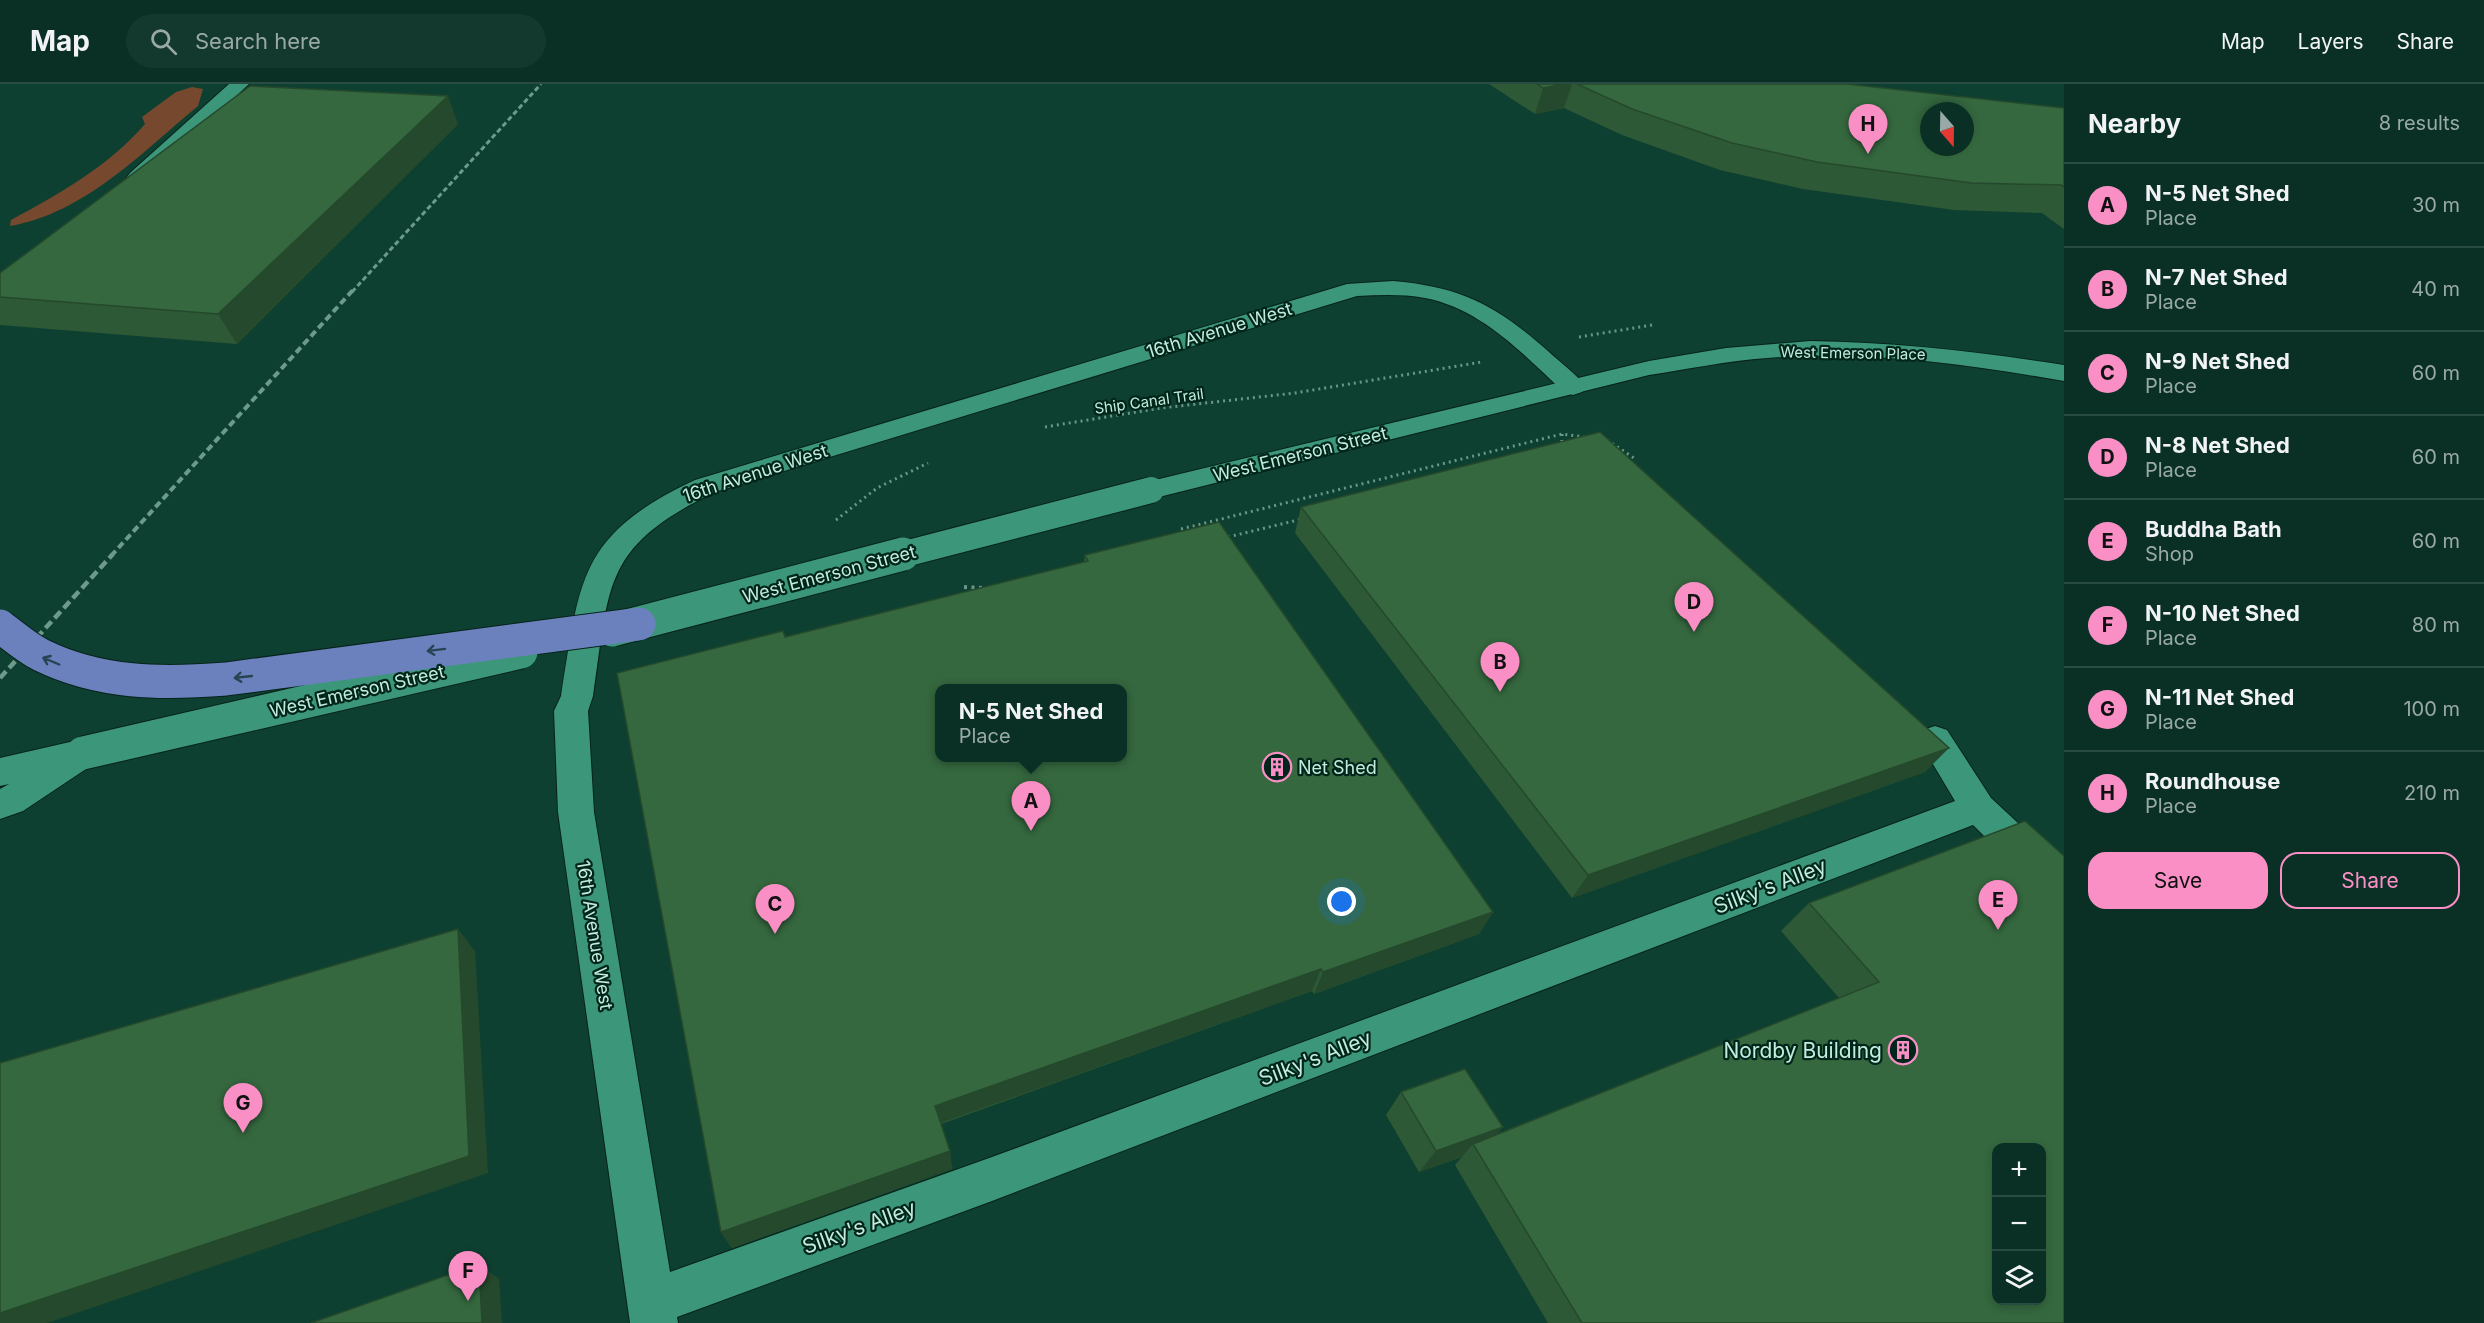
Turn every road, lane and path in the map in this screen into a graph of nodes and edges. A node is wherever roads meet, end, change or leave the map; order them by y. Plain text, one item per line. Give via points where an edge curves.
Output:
1 (218, 84) edge
2 (240, 84) edge
3 (212, 106) junction
4 (120, 189) edge
5 (1486, 360) dead end
6 (2064, 374) edge
7 (1573, 387) junction
8 (1036, 429) dead end
9 (1562, 434) junction
10 (1559, 453) edge
11 (1634, 458) dead end
12 (932, 461) dead end
13 (1303, 518) dead end
14 (828, 525) dead end
15 (1180, 529) edge
16 (1224, 538) edge
17 (639, 624) junction
18 (0, 626) edge
19 (1935, 739) edge
20 (83, 753) junction
21 (0, 772) edge
22 (0, 804) edge
23 (1978, 808) junction
24 (2064, 890) edge
25 (652, 1313) edge

1 - 3 main road
2 - 3 main road
3 - 4 main road
5 - 8 path, Ship Canal Trail via 1295,393 1161,408
6 - 7 main road, West Emerson Place via 1900,351 1810,349 1726,355 1649,368
7 - 17 main road, West Emerson Street, bridge via 1151,490
7 - 25 main road, 16th Avenue West via 1481,308 1414,288 1355,289 705,486 650,515 617,547 605,563 595,588 577,696 571,711 576,812
9 - 10 path
9 - 11 path via 1607,440
9 - 15 path
12 - 14 path via 877,488
13 - 16 path
17 -> 18 main road, bridge via 205,682 116,679 78,672 19,644
17 - 20 main road, West Emerson Street, bridge
19 - 23 main road
20 - 21 main road, West Emerson Street
20 - 22 main road, West Emerson Street via 11,801
23 - 24 main road
23 - 25 main road, Silky's Alley via 1002,1175

